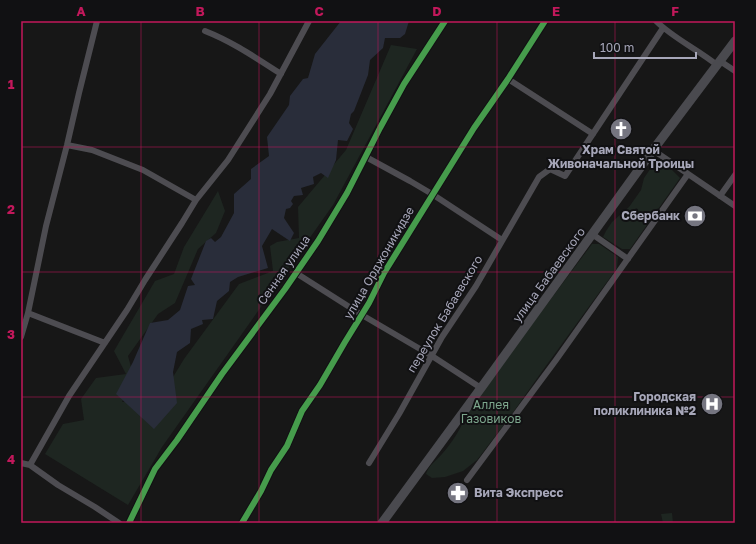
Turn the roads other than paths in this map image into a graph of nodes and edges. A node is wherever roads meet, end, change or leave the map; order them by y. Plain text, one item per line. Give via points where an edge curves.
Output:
1 (97, 21) edge
2 (309, 21) edge
3 (445, 21) edge
4 (545, 21) edge
5 (656, 21) edge
6 (663, 28) junction
7 (205, 31) dead end
8 (735, 41) edge
9 (718, 63) junction
10 (735, 72) edge
11 (281, 74) junction
12 (508, 79) junction
13 (593, 134) junction
14 (67, 146) junction
15 (653, 150) junction
16 (366, 157) junction
17 (688, 174) junction
18 (735, 175) edge
19 (432, 194) junction
20 (720, 196) junction
21 (196, 200) junction
22 (735, 206) edge
23 (592, 234) junction
24 (502, 240) junction
25 (628, 259) junction
26 (296, 273) junction
27 (28, 313) junction
28 (362, 315) junction
29 (21, 337) edge
30 (105, 343) junction
31 (432, 356) junction
32 (481, 388) junction
33 (21, 463) edge
34 (369, 463) dead end
35 (30, 465) junction
36 (467, 480) dead end
37 (119, 523) edge
38 (129, 523) edge
39 (242, 523) edge
40 (382, 523) edge

1 - 14 street
2 - 11 street
3 - 16 street, Сенная улица via 404,84
4 - 12 street, улица Орджоникидзе
5 - 6 street
6 - 9 street
6 - 13 street
7 - 11 street via 246,51
8 - 9 main road, улица Бабаевского
9 - 10 street
9 - 15 main road, улица Бабаевского
11 - 21 street via 228,160
12 - 13 street
12 - 19 street, улица Орджоникидзе
13 - 24 street, переулок Бабаевского via 565,176 550,169 539,177
14 - 21 street via 92,150 143,170
14 - 27 street via 46,226
15 - 17 street
15 - 23 main road, улица Бабаевского
16 - 19 street
16 - 26 street, Сенная улица via 347,193
17 - 20 street
17 - 25 street
18 - 20 street
19 - 24 street
19 - 28 street, улица Орджоникидзе
20 - 22 street
21 - 30 street
23 - 25 street
23 - 32 main road, улица Бабаевского
24 - 31 street, переулок Бабаевского
25 - 36 street
26 - 28 street
26 - 38 street, Сенная улица via 155,469
27 - 29 street
27 - 30 street
28 - 31 street
28 - 39 street, улица Орджоникидзе via 302,410 287,446
30 - 35 street via 69,396
31 - 32 street
31 - 34 street, переулок Бабаевского
32 - 40 main road, улица Бабаевского
33 - 35 street
35 - 37 street

